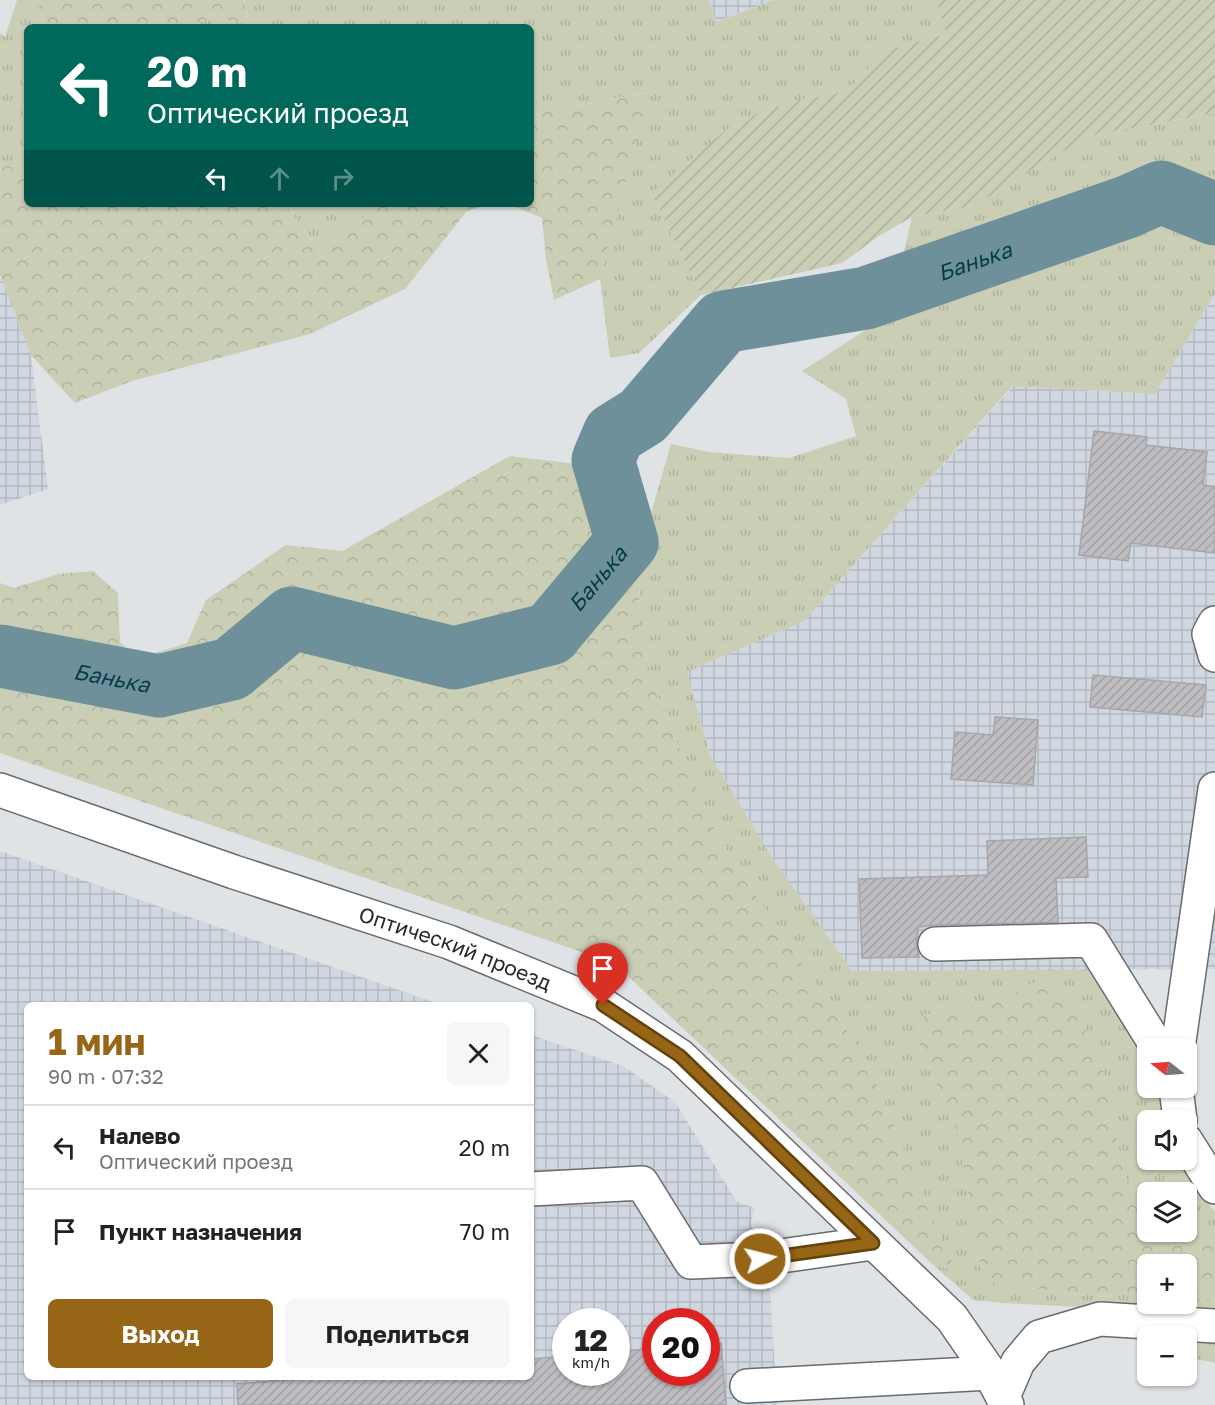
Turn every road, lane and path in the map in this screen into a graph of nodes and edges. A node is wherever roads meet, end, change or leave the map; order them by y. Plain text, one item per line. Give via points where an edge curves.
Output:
1 (1215, 623) edge
2 (1215, 656) edge
3 (1215, 789) edge
4 (0, 790) edge
5 (935, 945) dead end
6 (1152, 1038) edge
7 (1179, 1038) edge
8 (1197, 1158) edge
9 (1215, 1187) edge
10 (534, 1189) edge
11 (873, 1243) junction
12 (1215, 1326) edge
13 (747, 1386) dead end
14 (1000, 1392) edge

1 - 2 street via 1209,634
3 - 7 street
4 - 11 street, Оптический проезд via 449,942 603,1005 680,1056
5 - 6 street via 1091,940
8 - 9 street
10 - 11 street via 642,1183 691,1262 760,1259
11 - 14 street, Оптический проезд via 952,1318
12 - 14 street via 1100,1319 1039,1337
13 - 14 street

